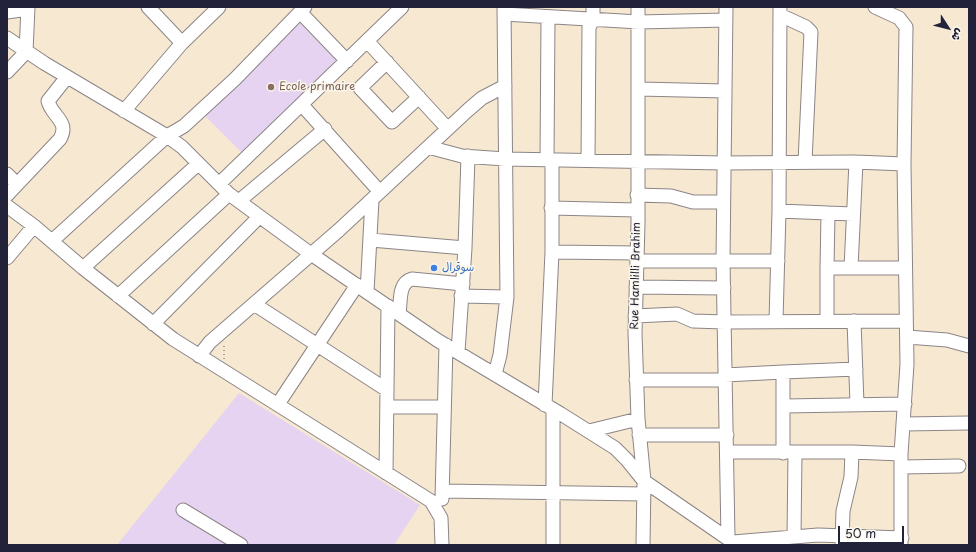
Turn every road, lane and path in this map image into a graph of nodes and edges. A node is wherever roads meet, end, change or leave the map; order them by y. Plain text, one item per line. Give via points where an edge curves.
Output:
1 (148, 7) edge
2 (219, 7) edge
3 (402, 7) edge
4 (638, 7) edge
5 (875, 7) edge
6 (28, 8) edge
7 (303, 10) edge
8 (504, 11) edge
9 (780, 11) edge
10 (7, 12) edge
11 (593, 13) edge
12 (726, 14) edge
13 (548, 17) junction
14 (639, 22) junction
15 (7, 38) edge
16 (368, 42) junction
17 (182, 43) junction
18 (26, 52) junction
19 (347, 62) junction
20 (387, 62) junction
21 (7, 72) edge
22 (67, 77) junction
23 (505, 86) junction
24 (639, 89) junction
25 (725, 91) junction
26 (419, 97) junction
27 (302, 105) junction
28 (124, 111) junction
29 (447, 128) junction
30 (325, 129) junction
31 (167, 136) junction
32 (428, 147) junction
33 (468, 156) junction
34 (505, 159) junction
35 (550, 160) junction
36 (588, 160) junction
37 (638, 162) junction
38 (806, 162) junction
39 (856, 162) junction
40 (724, 163) junction
41 (779, 163) junction
42 (198, 164) junction
43 (904, 164) junction
44 (7, 174) edge
45 (17, 184) junction
46 (219, 184) junction
47 (637, 194) junction
48 (7, 195) edge
49 (376, 196) junction
50 (234, 197) junction
51 (723, 202) junction
52 (7, 206) edge
53 (552, 208) junction
54 (638, 210) junction
55 (779, 211) junction
56 (828, 213) junction
57 (853, 214) junction
58 (259, 217) junction
59 (34, 226) junction
60 (371, 240) junction
61 (52, 241) junction
62 (465, 248) junction
63 (552, 252) junction
64 (311, 254) junction
65 (637, 257) junction
66 (7, 258) edge
67 (723, 260) junction
68 (778, 261) junction
69 (83, 268) junction
70 (827, 268) junction
71 (851, 268) junction
72 (905, 268) junction
73 (636, 288) junction
74 (724, 288) junction
75 (362, 289) junction
76 (462, 290) junction
77 (118, 296) junction
78 (507, 297) junction
79 (254, 304) junction
80 (388, 306) junction
81 (399, 314) junction
82 (635, 316) junction
83 (776, 321) junction
84 (827, 321) junction
85 (854, 321) junction
86 (906, 321) junction
87 (724, 322) junction
88 (153, 324) junction
89 (225, 329) junction
90 (906, 337) junction
91 (318, 344) junction
92 (446, 345) junction
93 (969, 346) edge
94 (458, 352) junction
95 (199, 356) junction
96 (223, 369) junction
97 (856, 369) junction
98 (783, 372) junction
99 (495, 374) junction
100 (726, 378) junction
101 (636, 380) junction
102 (387, 390) junction
103 (278, 404) junction
104 (857, 404) junction
105 (905, 404) junction
106 (387, 406) junction
107 (784, 406) junction
108 (444, 407) junction
109 (549, 407) junction
110 (638, 419) junction
111 (969, 423) edge
112 (903, 424) junction
113 (589, 431) junction
114 (639, 435) junction
115 (727, 435) junction
116 (727, 452) junction
117 (852, 452) junction
118 (789, 453) junction
119 (901, 460) junction
120 (959, 466) dead end
121 (386, 473) junction
122 (644, 488) junction
123 (442, 492) junction
124 (552, 493) junction
125 (183, 510) dead end
126 (441, 518) junction
127 (794, 536) junction
128 (842, 541) edge
129 (733, 542) edge
130 (901, 542) edge
131 (241, 545) edge
132 (442, 545) edge
133 (553, 545) edge
134 (643, 545) edge

1 - 17 street
2 - 17 street
3 - 16 street
4 - 14 street, Rue Hamlilli Brahim
5 - 43 street via 899,18 906,27
6 - 10 street
6 - 18 street
7 - 19 street
7 - 31 street via 184,126
8 - 13 street
8 - 23 street
9 - 38 street via 811,32
9 - 41 street
11 - 13 street
11 - 14 street
11 - 36 street via 590,27
12 - 14 street
12 - 25 street
13 - 35 street
14 - 24 street, Rue Hamlilli Brahim
15 - 18 street
16 - 19 street
16 - 20 street
17 - 28 street
18 - 21 street
18 - 22 street
19 - 27 street
20 - 26 street
20 - 26 street via 360,88 392,122
22 - 28 street
22 - 45 street via 48,101 63,126 64,133
23 - 29 street via 482,98
23 - 34 street
24 - 25 street
24 - 37 street, Rue Hamlilli Brahim
25 - 40 street
26 - 29 street
27 - 30 street
27 - 46 street
28 - 31 street
29 - 32 street
30 - 49 street
30 - 50 street
31 - 42 street
31 - 61 street
32 - 33 street
32 - 49 street
33 - 34 street
33 - 62 street
34 - 35 street
34 - 78 street
35 - 36 street
35 - 53 street
36 - 37 street
37 - 40 street
37 - 47 street, Rue Hamlilli Brahim
38 - 39 street
38 - 41 street
39 - 43 street
39 - 57 street
40 - 41 street
40 - 51 street
41 - 55 street
42 - 46 street
42 - 69 street
43 - 72 street
44 - 45 street
45 - 48 street
46 - 50 street
47 - 51 street via 671,196 700,202
47 - 54 street, Rue Hamlilli Brahim
49 - 60 street
49 - 64 street
50 - 58 street
50 - 77 street
51 - 67 street
52 - 59 street
53 - 54 street
53 - 63 street
54 - 65 street, Rue Hamlilli Brahim
55 - 56 street
55 - 68 street
56 - 57 street
56 - 70 street
57 - 71 street
58 - 64 street
58 - 88 street
59 - 61 street
59 - 66 street
60 - 62 street
60 - 75 street
61 - 69 street
62 - 76 street
63 - 65 street
63 - 109 street
64 - 75 street
64 - 79 street
65 - 67 street
65 - 73 street, Rue Hamlilli Brahim
67 - 68 street
67 - 74 street
68 - 83 street
69 - 77 street
70 - 71 street
70 - 84 street
71 - 72 street
72 - 86 street
73 - 74 street
73 - 82 street, Rue Hamlilli Brahim
74 - 87 street
75 - 80 street
75 - 91 street
76 - 78 street
76 - 81 street via 412,279 403,285
76 - 94 street
77 - 88 street
78 - 99 street via 500,355
79 - 89 street
79 - 91 street
80 - 81 street
80 - 102 street
81 - 92 street
82 - 87 street via 677,314 693,320
82 - 101 street, Rue Hamlilli Brahim
83 - 84 street
83 - 87 street
84 - 85 street
85 - 86 street
85 - 97 street
86 - 90 street
87 - 100 street
88 - 95 street
89 - 95 street
89 - 96 path
90 - 93 street via 947,340
90 - 105 street
91 - 102 street
91 - 103 street
92 - 94 street
92 - 108 street
94 - 99 street
95 - 96 street
96 - 103 street
97 - 98 street
97 - 104 street
98 - 100 street
98 - 107 street
99 - 109 street
100 - 101 street
100 - 115 street
101 - 110 street, Rue Hamlilli Brahim
102 - 106 street
103 - 121 street
104 - 105 street
104 - 107 street
105 - 112 street
106 - 108 street
106 - 121 street
107 - 118 street
108 - 123 street
109 - 113 street
109 - 124 street
110 - 113 street
110 - 114 street, Rue Hamlilli Brahim
111 - 112 street
112 - 119 street
113 - 122 street via 627,460
114 - 115 street
114 - 122 street, Rue Hamlilli Brahim
115 - 116 street
116 - 118 street
116 - 129 street
117 - 118 street
117 - 119 street
117 - 128 street via 851,477 843,512
118 - 127 street
119 - 120 street
119 - 130 street
121 - 126 street via 431,500
122 - 124 street
122 - 129 street
122 - 134 street, Rue Hamlilli Brahim
123 - 124 street
123 - 126 street
124 - 133 street
125 - 131 street
126 - 132 street
127 - 128 street
127 - 129 street
128 - 130 street

